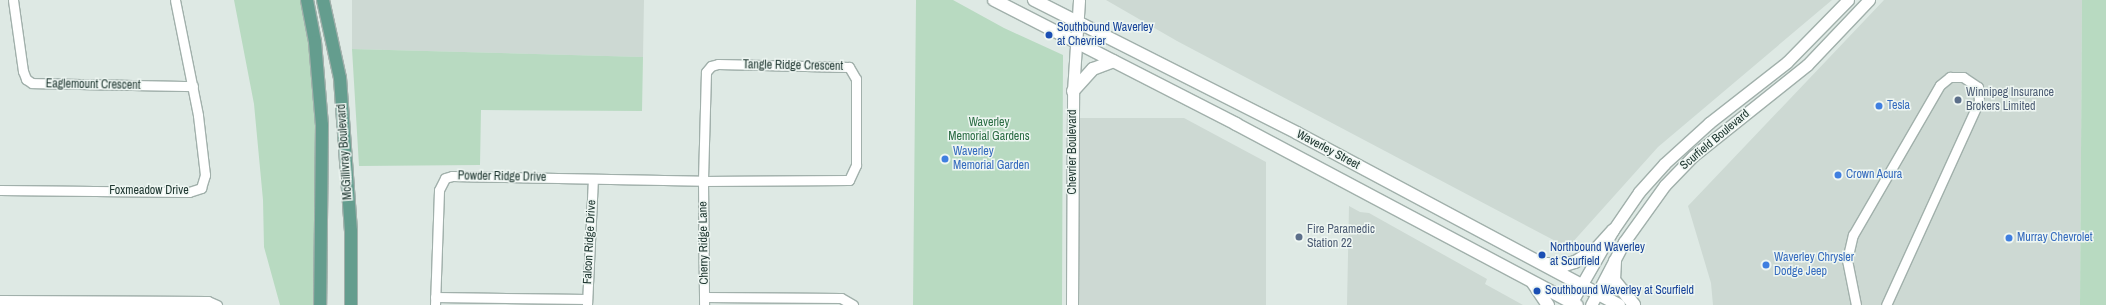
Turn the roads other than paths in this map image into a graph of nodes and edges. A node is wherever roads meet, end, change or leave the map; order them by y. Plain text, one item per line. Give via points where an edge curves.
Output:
1 (13, 0) edge
2 (175, 0) edge
3 (307, 0) edge
4 (323, 0) edge
5 (994, 0) edge
6 (1034, 0) edge
7 (1079, 0) edge
8 (1848, 0) edge
9 (1869, 0) edge
10 (1077, 21) junction
11 (1075, 41) junction
12 (1114, 61) junction
13 (193, 86) junction
14 (1073, 91) junction
15 (593, 179) junction
16 (703, 181) junction
17 (0, 190) edge
18 (1613, 230) junction
19 (1615, 261) junction
20 (1539, 262) junction
21 (1530, 279) junction
22 (1581, 284) junction
23 (1597, 293) junction
24 (0, 300) edge
25 (435, 301) edge
26 (705, 301) edge
27 (587, 302) edge
28 (1573, 304) edge
29 (217, 305) edge
30 (320, 305) edge
31 (350, 305) edge
32 (853, 305) edge
33 (1072, 305) edge
34 (1548, 305) edge
35 (1591, 305) edge
36 (1619, 305) edge
37 (1634, 305) edge
38 (1856, 305) edge
39 (1886, 305) edge

1 - 13 street, Eaglemount Crescent via 23,71 26,79 32,83
2 - 13 street, Foxmeadow Drive
3 - 30 main road, McGillivray Boulevard via 315,42 322,125
4 - 31 main road, McGillivray Boulevard via 340,78 351,231
5 - 11 main road, Waverley Street
6 - 10 main road, Waverley Street
7 - 10 street, Chevrier Boulevard
8 - 18 street, Scurfield Boulevard via 1787,62 1709,123 1664,164 1639,192
9 - 19 street, Scurfield Boulevard via 1807,65 1693,156 1643,213
10 - 11 street, Chevrier Boulevard
10 - 20 main road, Waverley Street via 1297,133
11 - 12 main road, Waverley Street
11 - 14 street, Chevrier Boulevard
12 - 14 main road via 1093,69
12 - 21 main road, Waverley Street
13 - 17 street, Foxmeadow Drive via 205,176 201,188 196,191
14 - 33 street, Chevrier Boulevard
15 - 16 street, Tangle Ridge Crescent
15 - 25 street, Powder Ridge Drive via 445,178 439,190
15 - 27 street, Falcon Ridge Drive
16 - 16 street, Tangle Ridge Crescent via 849,180 856,166 854,72 842,66 711,66 706,72 704,82
16 - 26 street, Cherry Ridge Lane
18 - 20 main road via 1597,248 1575,262 1565,265
18 - 22 street, Scurfield Boulevard
19 - 23 street, Scurfield Boulevard
19 - 37 main road via 1614,280
20 - 22 main road, Waverley Street
21 - 28 main road, Waverley Street
21 - 34 main road
22 - 23 main road, Waverley Street
22 - 28 street, Scurfield Boulevard
23 - 35 street, Scurfield Boulevard
23 - 36 main road, Waverley Street
24 - 29 street via 208,301
25 - 27 street
26 - 32 street via 841,298
38 - 39 street via 1847,260 1853,235 1940,85 1950,77 1963,77 1978,87 1979,101

